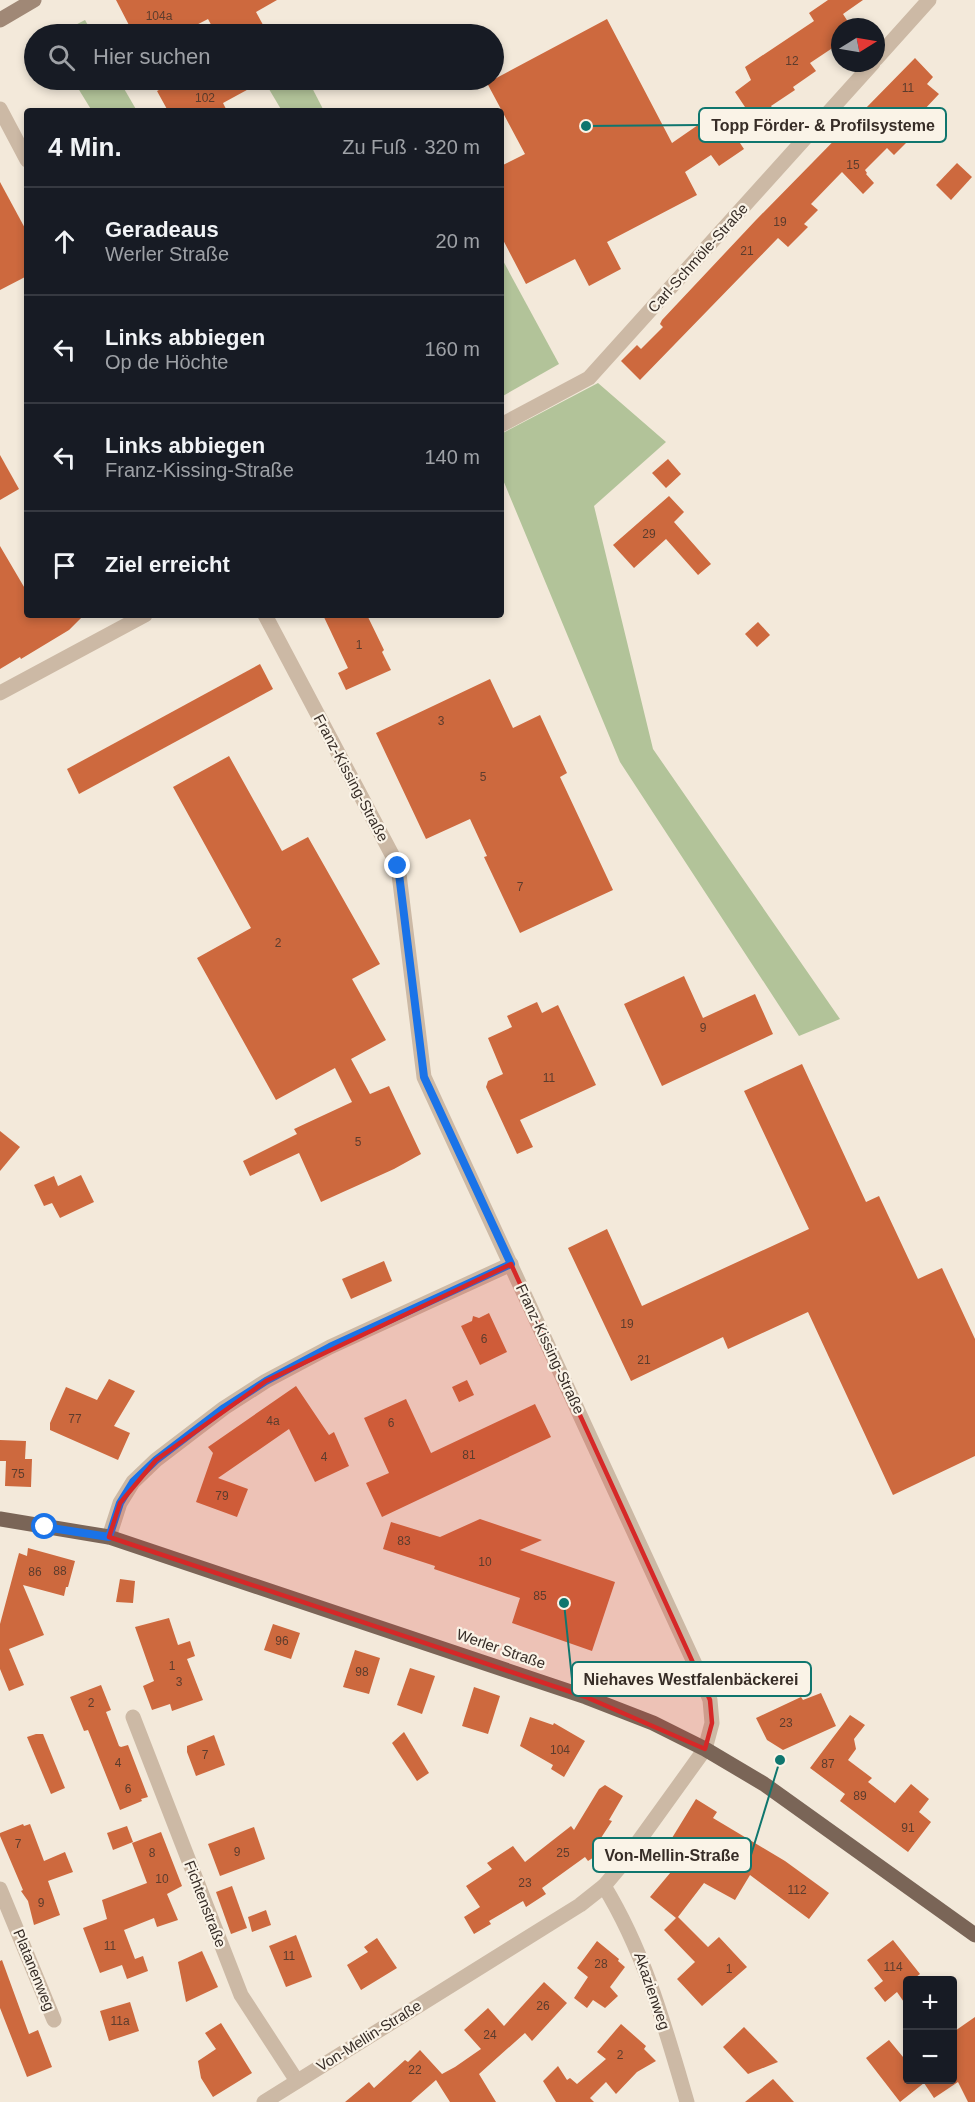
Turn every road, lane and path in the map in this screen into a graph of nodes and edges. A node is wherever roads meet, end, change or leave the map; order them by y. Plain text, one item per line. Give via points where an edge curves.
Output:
1 (34, 0) edge
2 (929, 0) edge
3 (0, 20) edge
4 (885, 49) edge
5 (865, 72) edge
6 (0, 109) edge
7 (24, 154) edge
8 (504, 423) edge
9 (139, 618) edge
10 (267, 618) edge
11 (0, 693) edge
12 (511, 1264) junction
13 (0, 1519) edge
14 (109, 1537) junction
15 (133, 1717) dead end
16 (705, 1749) junction
17 (604, 1886) junction
18 (0, 1889) edge
19 (7, 1924) edge
20 (975, 1935) edge
21 (54, 2020) dead end
22 (297, 2081) junction
23 (264, 2102) edge
24 (687, 2102) edge

1 - 3 main road
2 - 4 street
5 - 8 street, Carl-Schmöle-Straße via 589,378
6 - 7 street
9 - 11 street
10 - 12 street, Franz-Kissing-Straße via 398,866 424,1077
12 - 14 street via 330,1347 224,1408 133,1482 120,1503
12 - 16 street, Franz-Kissing-Straße via 710,1700 712,1723
13 - 14 main road, Werler Straße
14 - 16 main road, Werler Straße via 586,1697 653,1723
15 - 22 street, Fichtenstraße via 241,1995
16 - 17 street, Von-Mellin-Straße
16 - 20 main road, Werler Straße via 784,1798
17 - 22 street, Von-Mellin-Straße via 580,1905
17 - 24 street, Akazienweg via 621,1914 652,1986
18 - 19 street, Platanenweg
19 - 21 street, Platanenweg
22 - 23 street, Von-Mellin-Straße

